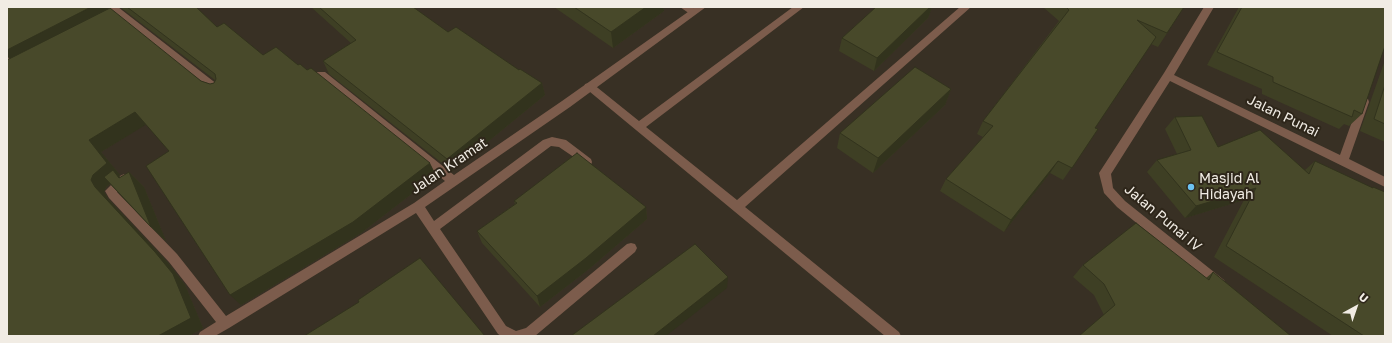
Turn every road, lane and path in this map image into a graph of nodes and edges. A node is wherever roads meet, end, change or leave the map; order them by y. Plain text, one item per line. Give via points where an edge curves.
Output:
1 (112, 7) edge
2 (799, 7) edge
3 (966, 7) edge
4 (1209, 7) edge
5 (693, 9) edge
6 (7, 53) edge
7 (12, 72) edge
8 (321, 75) edge
9 (1168, 76) junction
10 (589, 88) junction
11 (219, 91) edge
12 (1367, 94) edge
13 (639, 126) junction
14 (1343, 161) junction
15 (595, 168) edge
16 (128, 174) edge
17 (453, 182) junction
18 (1385, 182) edge
19 (418, 206) junction
20 (737, 207) junction
21 (433, 228) junction
22 (631, 248) dead end
23 (1229, 292) edge
24 (225, 324) junction
25 (204, 336) edge
26 (513, 336) edge
27 (519, 336) edge
28 (895, 336) edge

1 - 11 street via 118,17
2 - 13 street
3 - 20 street
4 - 9 street, Jalan Punai IV
5 - 10 street, Jalan Kramat
6 - 7 street
8 - 17 street
9 - 14 street, Jalan Punai
9 - 23 street, Jalan Punai IV via 1105,173 1108,190 1120,204
10 - 13 street
10 - 17 street, Jalan Kramat
12 - 14 street
13 - 20 street
14 - 18 street, Jalan Punai
15 - 21 street via 562,142 547,143
16 - 24 street via 111,191 113,195 173,258
17 - 19 street, Jalan Kramat
19 - 21 street
19 - 24 street, Jalan Kramat
20 - 28 street
21 - 26 street via 502,330
22 - 27 street via 530,332
24 - 25 street, Jalan Kramat

